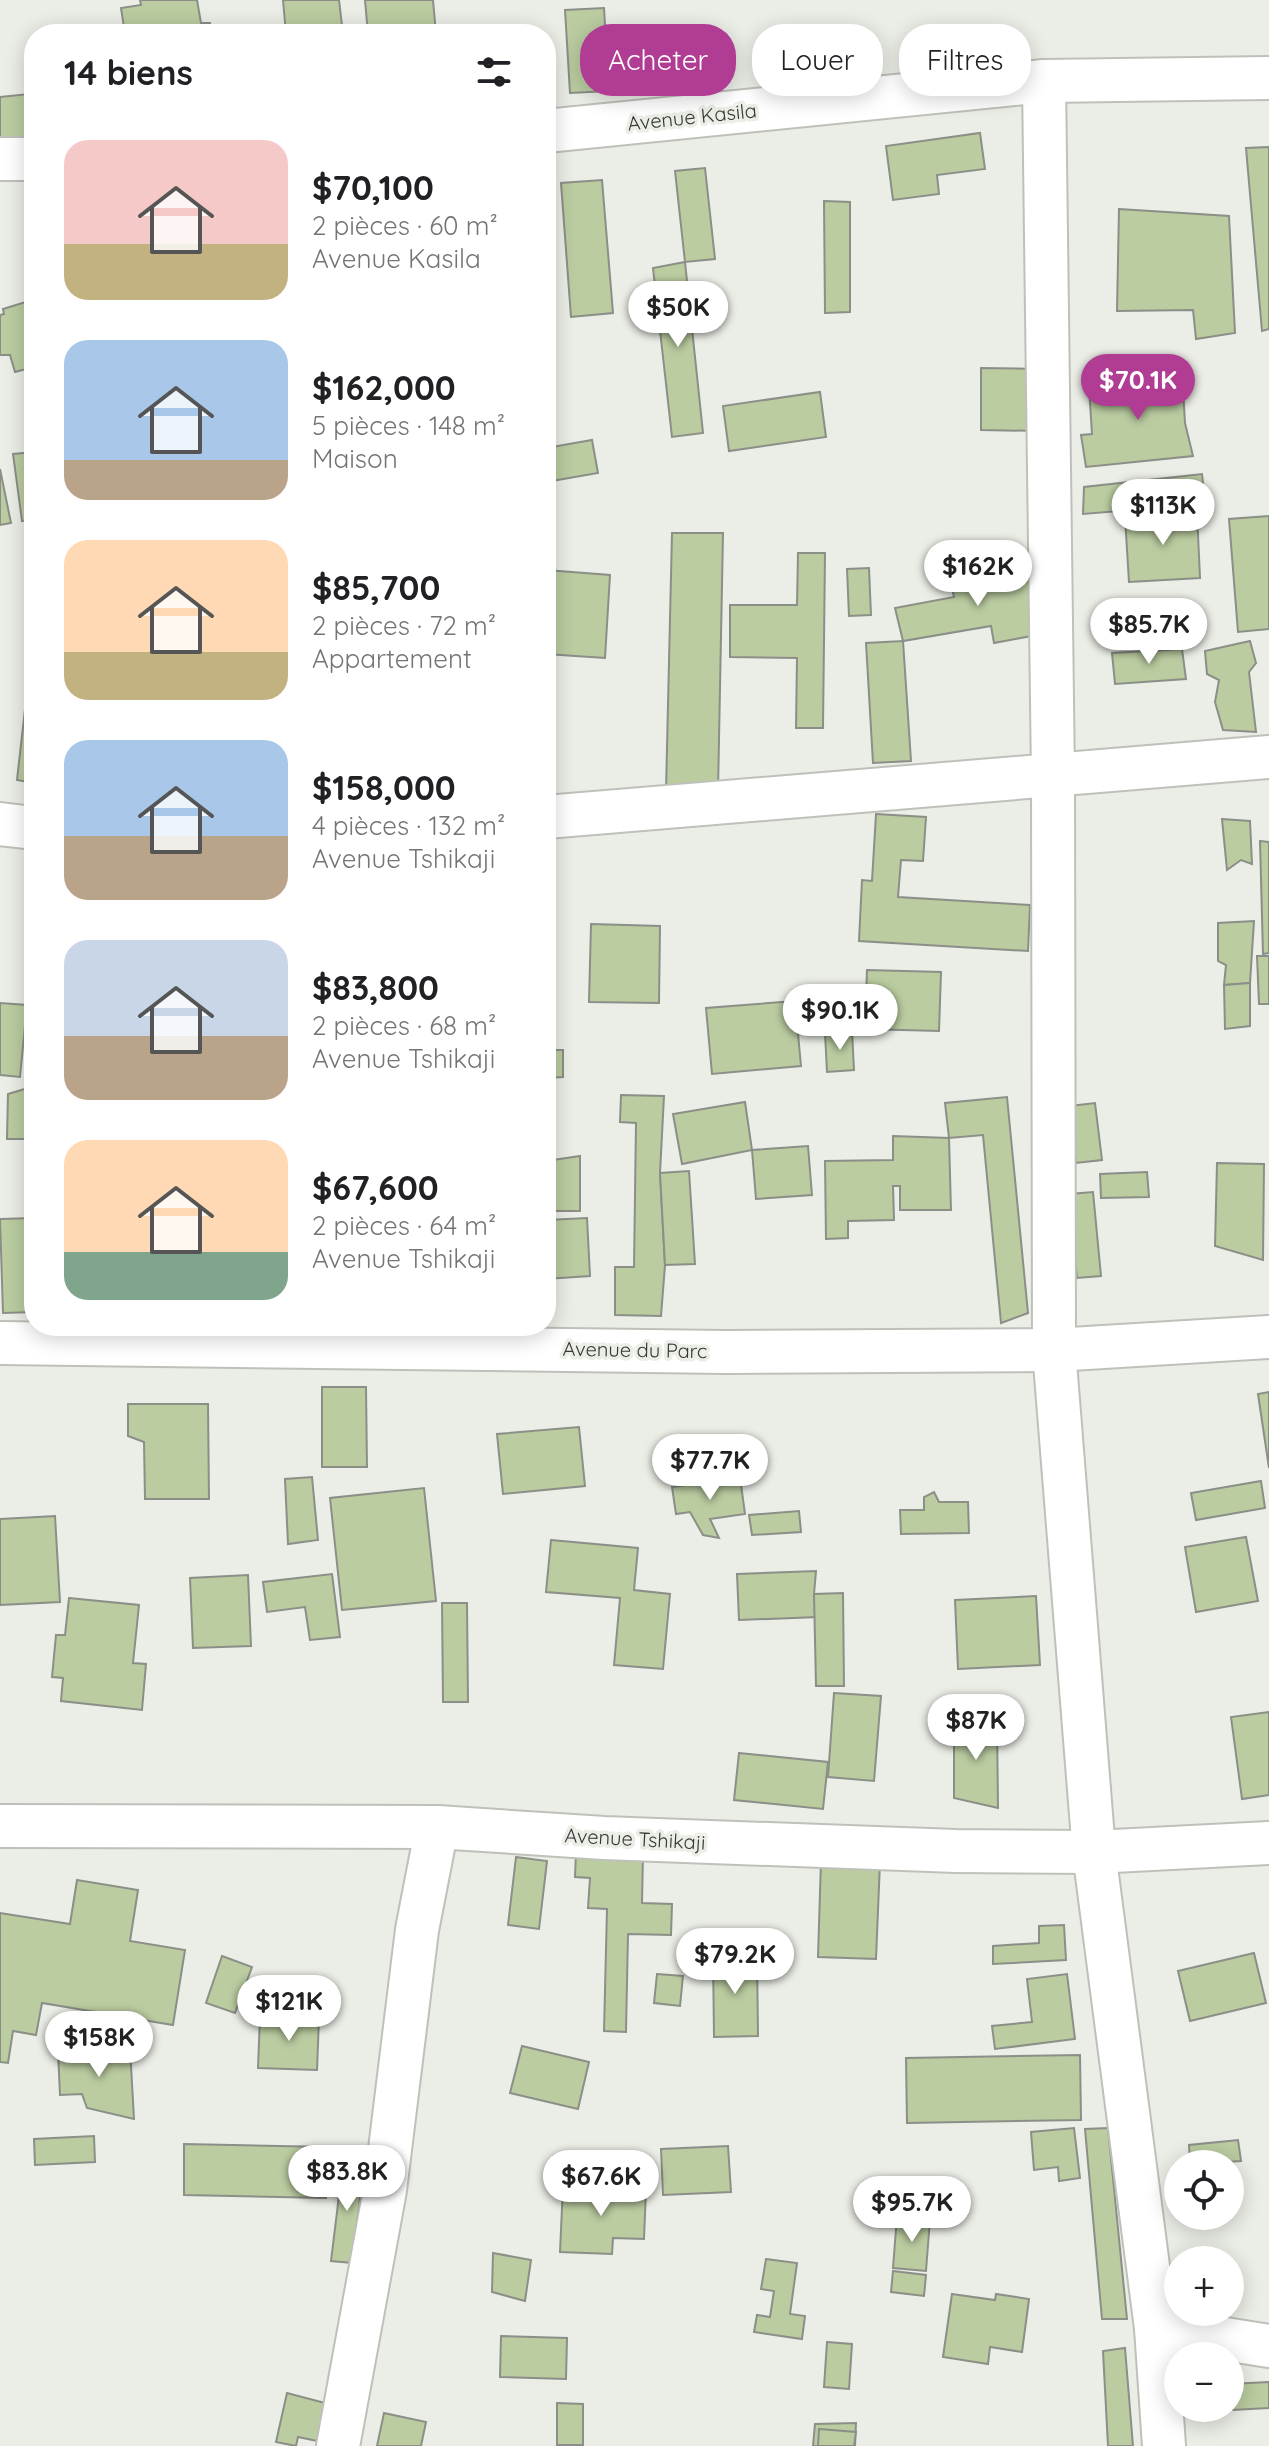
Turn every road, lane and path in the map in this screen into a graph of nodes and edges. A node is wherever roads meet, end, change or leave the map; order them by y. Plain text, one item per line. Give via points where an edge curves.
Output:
1 (1269, 78) edge
2 (1044, 81) junction
3 (556, 130) edge
4 (0, 159) edge
5 (24, 159) edge
6 (1269, 757) edge
7 (1053, 777) junction
8 (556, 816) edge
9 (0, 824) edge
10 (24, 827) edge
11 (1269, 1337) edge
12 (0, 1343) edge
13 (1054, 1350) junction
14 (0, 1826) edge
15 (437, 1827) junction
16 (1269, 1843) edge
17 (1094, 1852) junction
18 (1156, 2328) junction
19 (1269, 2346) edge
20 (338, 2446) edge
21 (1164, 2446) edge

1 - 2 street, Avenue Kasila
2 - 3 street, Avenue Kasila
2 - 7 street
4 - 5 street
6 - 7 street
7 - 8 street
7 - 13 street
9 - 10 street
11 - 13 street, Avenue du Parc
12 - 13 street, Avenue du Parc via 726,1352
13 - 17 street
14 - 15 street, Avenue Tshikaji
15 - 17 street, Avenue Tshikaji via 758,1845
15 - 20 street via 417,1930 385,2190
16 - 17 street, Avenue Tshikaji
17 - 18 street
18 - 19 street
18 - 21 street

